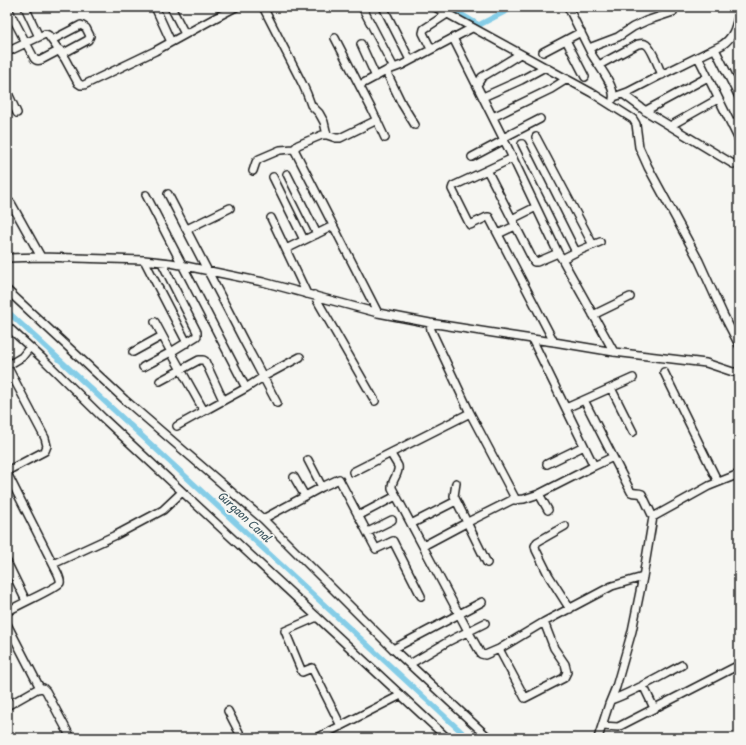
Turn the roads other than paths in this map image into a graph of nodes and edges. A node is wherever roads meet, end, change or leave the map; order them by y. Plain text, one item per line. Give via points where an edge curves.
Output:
1 (7, 7) edge
2 (25, 7) edge
3 (155, 7) edge
4 (171, 7) edge
5 (263, 7) edge
6 (372, 7) edge
7 (383, 7) edge
8 (435, 7) edge
9 (568, 7) edge
10 (234, 8) edge
11 (363, 9) edge
12 (672, 12) dead end
13 (739, 13) edge
14 (447, 14) junction
15 (472, 28) junction
16 (581, 32) junction
17 (185, 34) junction
18 (39, 37) junction
19 (335, 38) dead end
20 (453, 38) junction
21 (52, 40) junction
22 (566, 40) junction
23 (171, 42) junction
24 (26, 43) junction
25 (361, 44) dead end
26 (589, 48) junction
27 (715, 49) junction
28 (431, 50) junction
29 (7, 52) edge
30 (61, 52) junction
31 (543, 52) dead end
32 (520, 54) junction
33 (698, 57) junction
34 (410, 60) junction
35 (599, 65) junction
36 (394, 68) junction
37 (545, 68) junction
38 (386, 71) junction
39 (662, 75) junction
40 (376, 77) junction
41 (585, 77) dead end
42 (708, 77) junction
43 (567, 80) junction
44 (360, 85) junction
45 (477, 85) junction
46 (7, 91) edge
47 (623, 94) junction
48 (483, 97) junction
49 (739, 97) edge
50 (718, 99) junction
51 (613, 100) junction
52 (644, 111) junction
53 (17, 113) dead end
54 (493, 117) junction
55 (540, 119) dead end
56 (377, 120) junction
57 (739, 121) edge
58 (415, 124) dead end
59 (731, 125) junction
60 (670, 126) junction
61 (327, 135) junction
62 (536, 137) dead end
63 (385, 138) dead end
64 (504, 139) junction
65 (739, 140) edge
66 (522, 144) dead end
67 (294, 149) junction
68 (472, 157) dead end
69 (513, 158) junction
70 (733, 164) dead end
71 (487, 170) junction
72 (253, 171) dead end
73 (287, 174) dead end
74 (273, 177) dead end
75 (168, 194) dead end
76 (146, 195) dead end
77 (11, 202) dead end
78 (536, 207) junction
79 (230, 208) dead end
80 (271, 218) dead end
81 (514, 222) junction
82 (333, 226) junction
83 (187, 229) junction
84 (317, 234) junction
85 (498, 234) junction
86 (304, 240) junction
87 (286, 249) junction
88 (576, 252) junction
89 (560, 256) junction
90 (41, 257) junction
91 (7, 258) edge
92 (144, 260) junction
93 (162, 263) junction
94 (182, 265) junction
95 (207, 270) junction
96 (7, 290) edge
97 (311, 295) junction
98 (630, 297) dead end
99 (378, 313) junction
100 (593, 315) junction
101 (155, 322) dead end
102 (430, 323) junction
103 (7, 326) edge
104 (162, 336) junction
105 (532, 339) junction
106 (554, 342) junction
107 (187, 343) junction
108 (739, 344) edge
109 (30, 348) junction
110 (133, 352) dead end
111 (171, 352) junction
112 (614, 352) junction
113 (300, 357) dead end
114 (7, 366) edge
115 (143, 367) dead end
116 (181, 370) junction
117 (664, 372) dead end
118 (739, 372) edge
119 (263, 377) junction
120 (633, 378) dead end
121 (160, 381) dead end
122 (246, 388) junction
123 (611, 388) junction
124 (223, 400) junction
125 (584, 400) junction
126 (375, 401) dead end
127 (277, 403) dead end
128 (566, 408) junction
129 (204, 411) junction
130 (470, 413) junction
131 (177, 426) dead end
132 (633, 432) dead end
133 (584, 446) junction
134 (391, 454) junction
135 (613, 457) junction
136 (308, 460) dead end
137 (547, 464) dead end
138 (594, 466) junction
139 (7, 472) edge
140 (353, 472) dead end
141 (739, 474) edge
142 (294, 477) dead end
143 (718, 482) junction
144 (456, 483) dead end
145 (322, 487) junction
146 (182, 492) junction
147 (539, 494) junction
148 (305, 496) junction
149 (396, 496) junction
150 (516, 500) junction
151 (456, 501) junction
152 (548, 510) dead end
153 (358, 516) junction
154 (653, 517) junction
155 (262, 519) junction
156 (392, 520) dead end
157 (468, 522) junction
158 (411, 524) junction
159 (565, 526) dead end
160 (368, 532) junction
161 (423, 546) junction
162 (7, 562) edge
163 (487, 562) dead end
164 (53, 564) junction
165 (643, 577) junction
166 (420, 596) dead end
167 (26, 601) junction
168 (482, 602) dead end
169 (570, 609) junction
170 (7, 612) edge
171 (460, 614) junction
172 (317, 617) junction
173 (544, 622) junction
174 (485, 623) dead end
175 (7, 624) edge
176 (468, 631) junction
177 (393, 649) junction
178 (499, 649) junction
179 (410, 664) junction
180 (682, 665) dead end
181 (739, 666) edge
182 (643, 686) junction
183 (40, 688) junction
184 (401, 694) junction
185 (611, 700) junction
186 (7, 706) edge
187 (654, 708) junction
188 (228, 711) dead end
189 (341, 726) junction
190 (602, 726) junction
191 (71, 738) edge
192 (242, 738) edge
193 (317, 738) edge
194 (447, 738) edge
195 (489, 738) edge
196 (598, 738) edge

1 - 24 street
2 - 18 street
3 - 23 street
4 - 17 street
5 - 61 street via 306,91 311,106 324,122
6 - 11 street
7 - 34 street
8 - 14 street
9 - 16 street
10 - 17 street
11 - 36 street
12 - 26 street via 646,21 618,37
13 - 27 street via 736,28 728,41
14 - 15 street
14 - 28 street via 424,29 423,33
15 - 20 street
15 - 32 street
16 - 22 street
16 - 26 street
17 - 23 street
18 - 21 street via 46,34
18 - 24 street
19 - 44 street
20 - 28 street
20 - 45 street
21 - 30 street
21 - 30 street via 81,25 86,28 90,36 88,40
22 - 31 street
22 - 41 street
23 - 30 street via 82,86
24 - 29 street
24 - 30 street via 38,61
25 - 40 street
26 - 35 street
27 - 33 street
27 - 49 street
28 - 34 street
32 - 37 street
32 - 45 street via 482,77
33 - 39 street
33 - 42 street
34 - 36 street
35 - 39 street via 644,43 651,51
35 - 51 street via 614,94
36 - 38 street
37 - 43 street
37 - 48 street
38 - 40 street
38 - 58 street
39 - 47 street
40 - 44 street
42 - 50 street
42 - 52 street
43 - 51 street
43 - 54 street
44 - 56 street
45 - 48 street
46 - 53 street
47 - 51 street
47 - 52 street
48 - 54 street
50 - 59 street
50 - 60 street
51 - 108 street via 636,124 639,147 648,167 699,261
52 - 60 street
54 - 64 street
55 - 64 street
56 - 61 street via 340,138
56 - 63 street
57 - 59 street
59 - 65 street
60 - 70 street
61 - 67 street via 298,145
62 - 88 street via 596,243
64 - 68 street
64 - 69 street
66 - 88 street
67 - 72 street via 280,150 259,159
67 - 82 street
69 - 71 street
69 - 78 street
71 - 81 street
71 - 85 street via 453,186 452,189 470,225 489,217
73 - 84 street
74 - 86 street
75 - 83 street
76 - 94 street
77 - 90 street
78 - 81 street
78 - 89 street
79 - 83 street
80 - 87 street
81 - 85 street
81 - 89 street via 534,262
82 - 84 street
82 - 99 street
83 - 95 street
84 - 86 street
85 - 106 street
86 - 87 street
87 - 97 street
88 - 89 street
89 - 100 street
90 - 91 street
90 - 92 street
92 - 93 street
92 - 107 street
93 - 94 street
93 - 107 street via 197,332 197,336
94 - 95 street
94 - 122 street
95 - 97 street
95 - 119 street
96 - 155 street via 125,400
97 - 99 street
97 - 126 street
98 - 100 street
99 - 102 street
100 - 112 street
101 - 104 street
102 - 105 street
102 - 130 street
103 - 109 street
104 - 110 street
104 - 111 street
105 - 106 street
105 - 128 street
106 - 112 street
107 - 111 street
109 - 114 street via 22,357
109 - 146 street
111 - 115 street
111 - 116 street
112 - 118 street via 706,363
113 - 119 street
114 - 139 street via 47,446 45,451
116 - 121 street
116 - 124 street via 199,360 205,361
116 - 129 street
117 - 143 street
119 - 122 street
119 - 127 street
120 - 123 street
122 - 124 street
123 - 125 street
123 - 132 street
124 - 129 street
125 - 128 street
125 - 135 street
128 - 133 street
129 - 131 street
130 - 134 street
130 - 150 street
133 - 137 street
133 - 138 street
134 - 140 street
134 - 149 street via 398,467 398,472 391,483
135 - 138 street
135 - 154 street via 630,492 642,494
136 - 145 street
138 - 147 street
139 - 164 street
141 - 143 street
142 - 148 street
143 - 154 street
144 - 151 street
145 - 148 street
145 - 153 street via 339,479
146 - 164 street via 162,510
146 - 172 street
147 - 150 street
147 - 152 street
148 - 155 street
149 - 153 street
149 - 158 street
150 - 157 street
151 - 157 street
151 - 158 street
153 - 160 street
154 - 165 street
155 - 177 street
156 - 160 street
157 - 161 street
157 - 163 street
158 - 161 street
159 - 169 street via 537,542 535,546 549,576
160 - 166 street via 376,549 393,541
161 - 171 street
162 - 167 street
164 - 167 street via 60,583
165 - 169 street via 612,586
165 - 185 street via 632,631
167 - 170 street
168 - 171 street
169 - 173 street
171 - 176 street
171 - 177 street
172 - 184 street
172 - 189 street via 285,631 302,672 312,668
173 - 178 street
173 - 178 street via 554,648 565,664 567,672 564,678 525,698
174 - 176 street
175 - 183 street
176 - 178 street via 481,654 485,655
176 - 179 street
177 - 179 street
179 - 195 street
180 - 182 street
181 - 187 street
182 - 185 street
182 - 187 street
183 - 186 street
183 - 191 street via 46,691
184 - 189 street
184 - 194 street
185 - 190 street
187 - 190 street via 618,727
188 - 192 street
189 - 193 street
190 - 196 street

